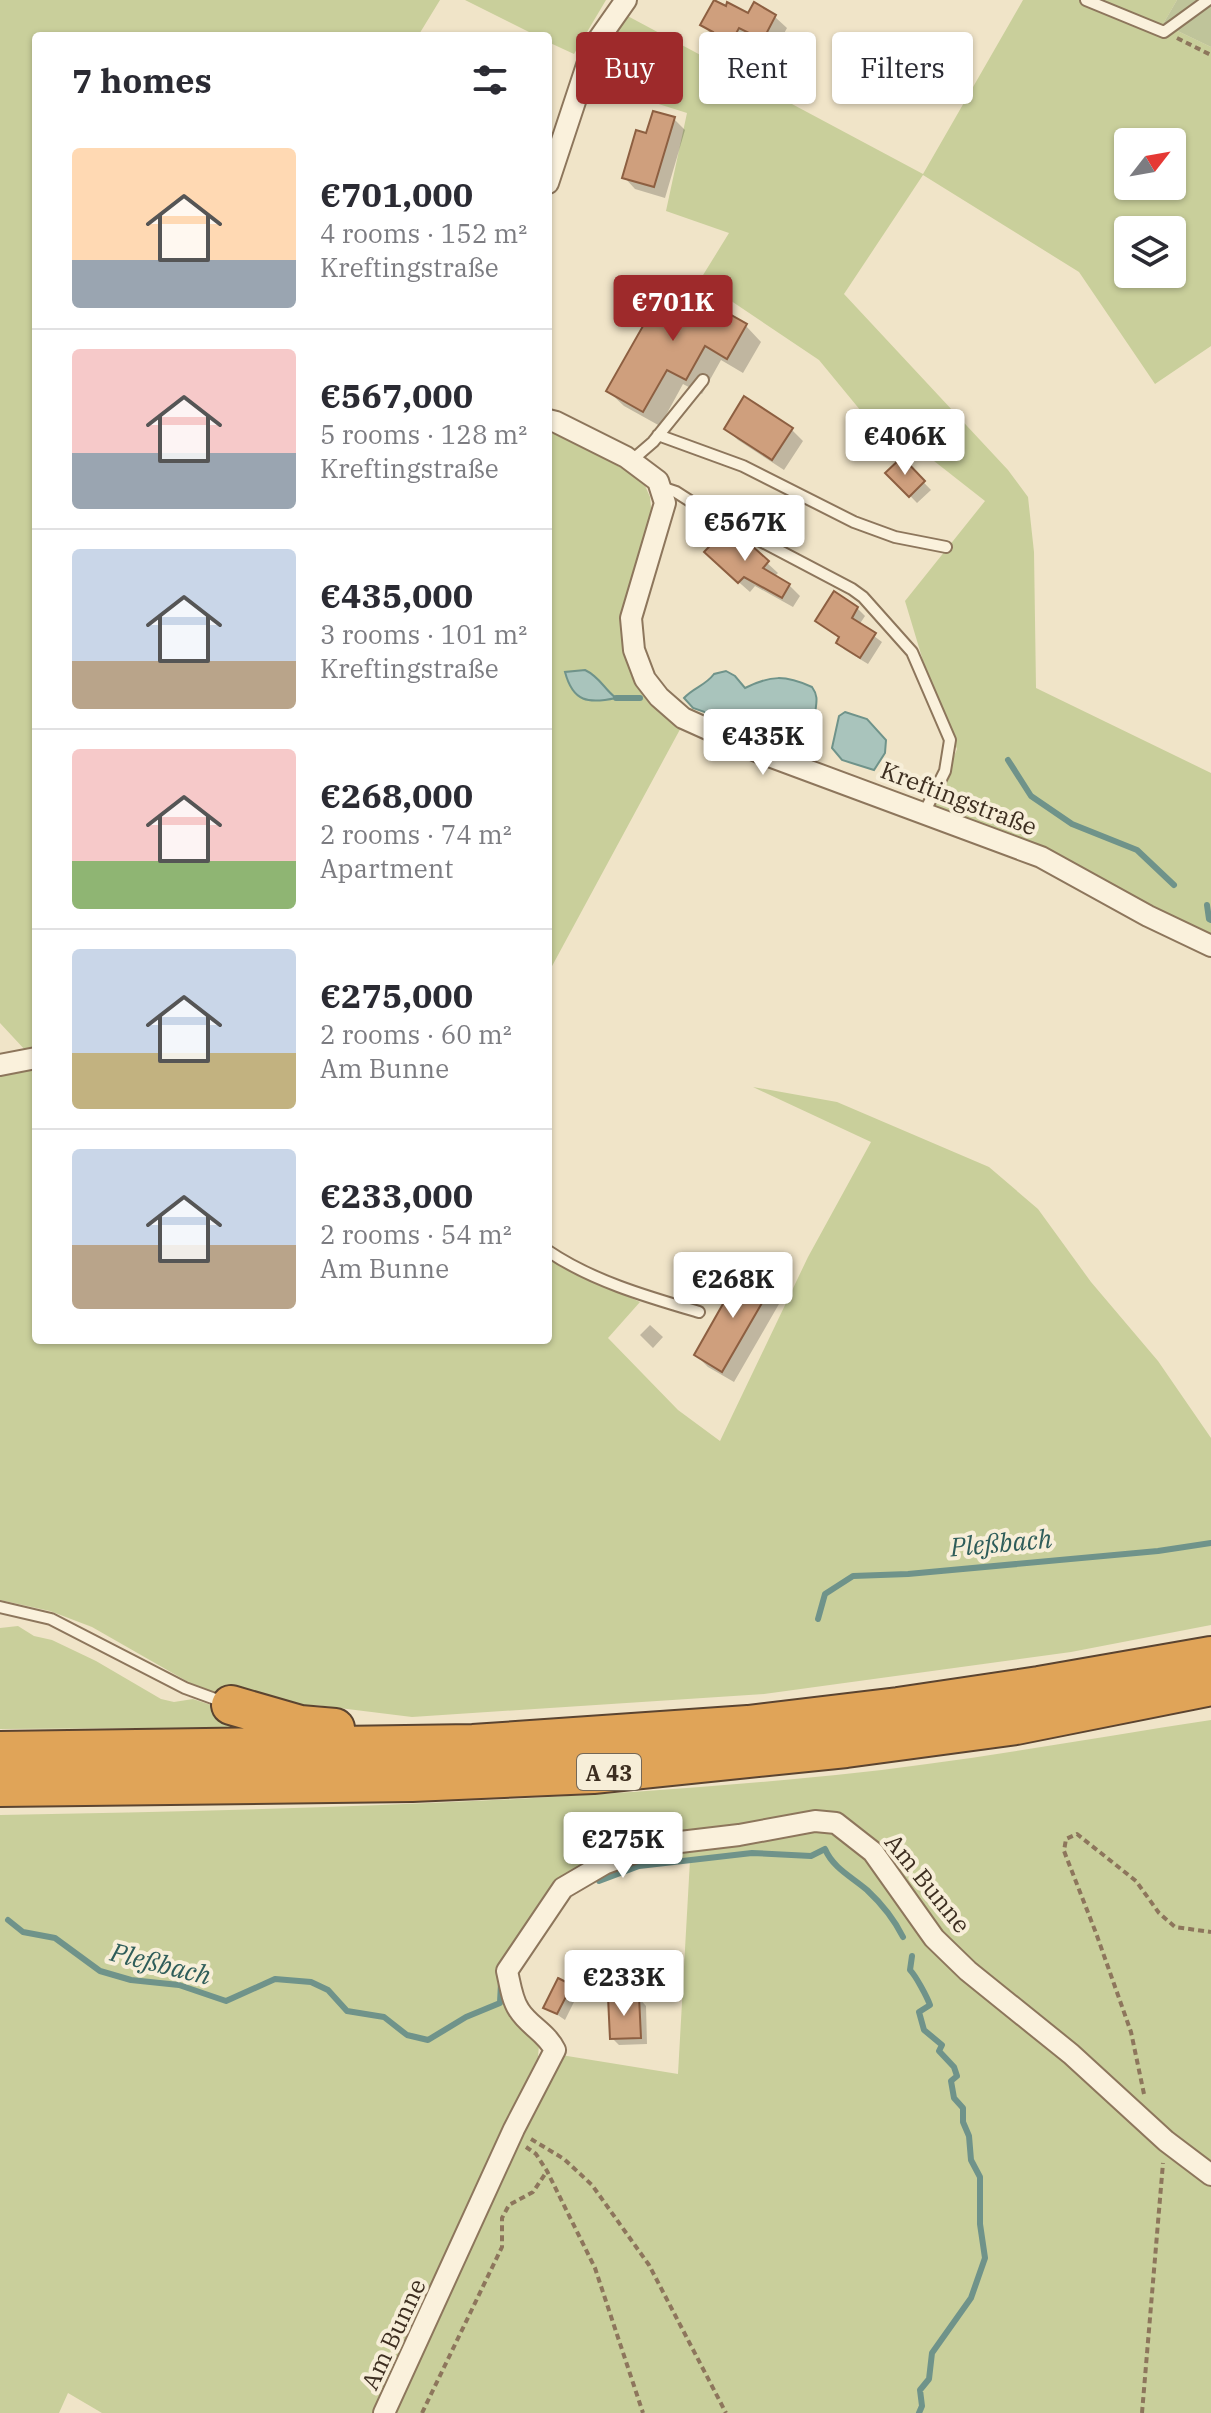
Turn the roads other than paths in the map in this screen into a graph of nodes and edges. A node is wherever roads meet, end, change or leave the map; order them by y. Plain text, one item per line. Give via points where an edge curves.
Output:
1 (626, 0) edge
2 (1086, 0) edge
3 (1208, 0) edge
4 (552, 171) edge
5 (703, 380) dead end
6 (552, 421) edge
7 (658, 435) junction
8 (631, 461) junction
9 (659, 486) junction
10 (946, 547) dead end
11 (924, 813) junction
12 (1211, 946) edge
13 (32, 1059) edge
14 (0, 1065) edge
15 (552, 1254) edge
16 (699, 1312) dead end
17 (0, 1607) edge
18 (1211, 1656) edge
19 (1211, 1686) edge
20 (231, 1705) joint
21 (473, 1744) junction
22 (0, 1751) edge
23 (0, 1787) edge
24 (1211, 2175) edge
25 (384, 2413) edge

1 - 4 street via 593,47
2 - 3 lane via 1164,32
5 - 7 lane
6 - 8 street
7 - 8 lane
7 - 10 lane via 743,466 854,522
8 - 9 street
9 - 11 lane via 852,589 900,637 912,652 950,740 945,771
9 - 11 street, Kreftingstraße via 665,503 631,618 634,650 659,697 683,718 761,753
11 - 12 street, Kreftingstraße via 1041,857
13 - 14 street
15 - 16 lane via 646,1297
17 - 20 lane via 51,1619 185,1688
18 - 21 highway, A 43 via 1039,1686 748,1725
19 - 23 highway, A 43 via 1000,1727 593,1774 412,1782
20 - 21 highway via 300,1725
21 - 22 highway, A 43
24 - 25 street, Am Bunne via 968,1971 934,1938 873,1852 836,1823 815,1821 639,1851 563,1888 507,1971 516,2007 555,2050

